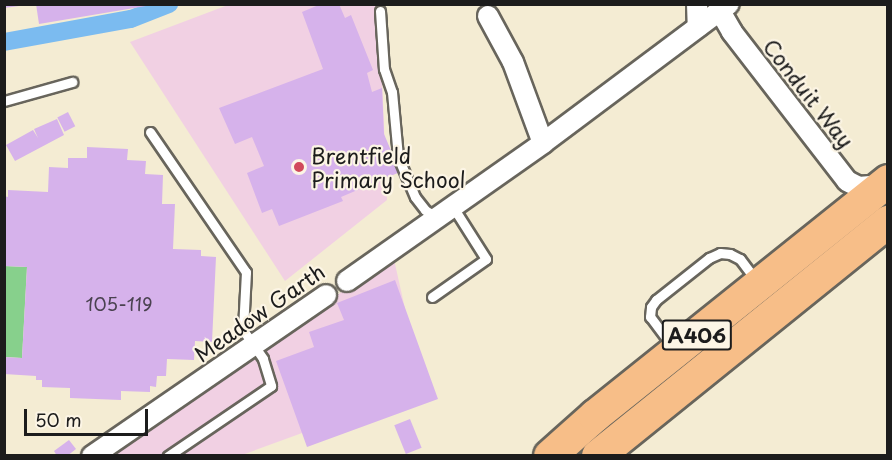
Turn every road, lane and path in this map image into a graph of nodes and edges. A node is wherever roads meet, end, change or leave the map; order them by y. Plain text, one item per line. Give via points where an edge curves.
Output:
1 (696, 4) edge
2 (725, 8) edge
3 (380, 11) dead end
4 (488, 16) dead end
5 (698, 27) junction
6 (72, 82) dead end
7 (4, 101) edge
8 (150, 132) dead end
9 (543, 143) junction
10 (886, 183) edge
11 (453, 207) junction
12 (435, 216) junction
13 (888, 222) edge
14 (347, 281) joint
15 (760, 285) junction
16 (326, 295) joint
17 (432, 297) dead end
18 (252, 346) junction
19 (677, 351) junction
20 (92, 456) edge
21 (168, 456) edge
22 (550, 456) edge
23 (598, 456) edge

1 - 5 street
2 - 5 street, Meadow Garth
2 - 10 street, Conduit Way via 732,32 847,181 871,188
3 - 12 lane via 384,69 392,92 398,157 415,197
4 - 9 street via 513,62
5 - 9 street, Meadow Garth
6 - 7 lane
8 - 18 lane via 246,272 243,330
9 - 11 street, Meadow Garth
10 - 15 highway, A406
11 - 12 street, Meadow Garth
11 - 17 lane via 486,259
12 - 14 street, Meadow Garth
13 - 23 highway, A406
14 - 16 lane, Meadow Garth
15 - 19 highway, A406
15 - 19 lane via 740,259 720,253 656,300 650,317
16 - 18 street, Meadow Garth
18 - 20 street, Meadow Garth
18 - 21 lane via 263,359 271,386
19 - 22 highway, A406

